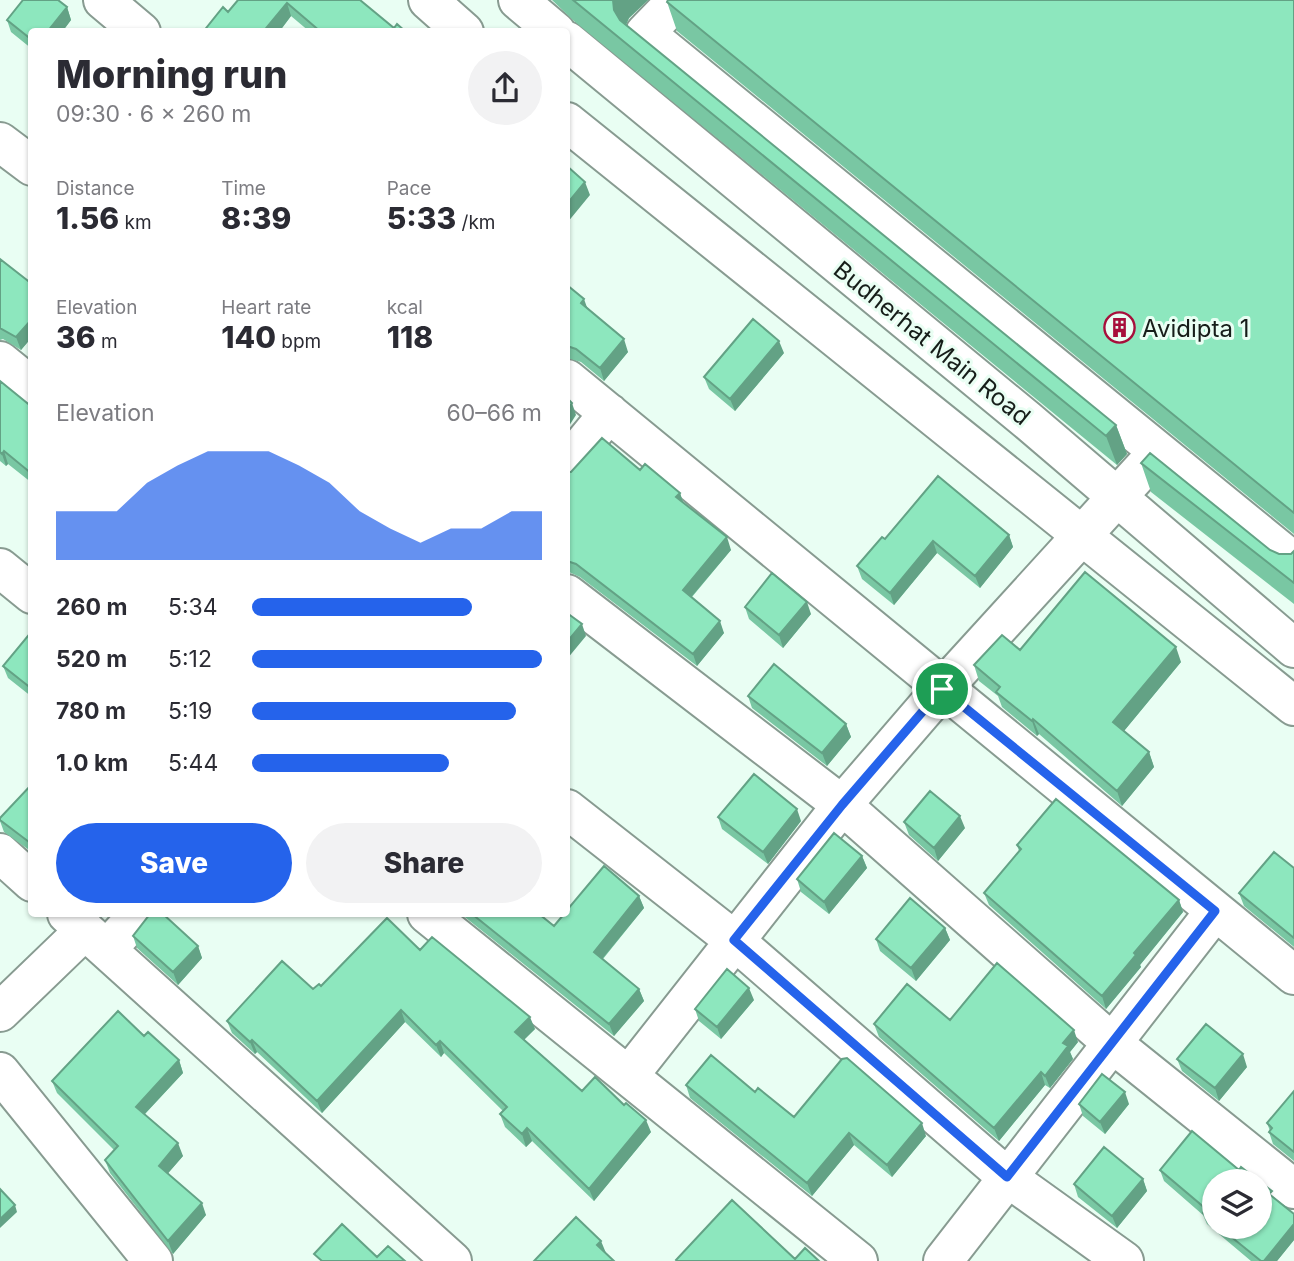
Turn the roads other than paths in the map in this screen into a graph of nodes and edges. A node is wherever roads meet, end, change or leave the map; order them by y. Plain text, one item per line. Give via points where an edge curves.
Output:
1 (103, 0) edge
2 (428, 0) edge
3 (677, 0) edge
4 (136, 28) edge
5 (460, 28) edge
6 (645, 33) junction
7 (570, 40) edge
8 (611, 80) junction
9 (570, 124) edge
10 (0, 142) edge
11 (28, 163) edge
12 (0, 360) edge
13 (570, 381) edge
14 (28, 384) edge
15 (609, 413) junction
16 (1158, 452) junction
17 (570, 460) edge
18 (1118, 499) junction
19 (1080, 535) junction
20 (1294, 562) edge
21 (570, 596) edge
22 (1294, 648) edge
23 (942, 689) junction
24 (1294, 706) edge
25 (842, 805) junction
26 (570, 811) edge
27 (0, 853) edge
28 (28, 878) edge
29 (1215, 911) junction
30 (130, 917) edge
31 (431, 917) edge
32 (86, 931) edge
33 (734, 940) junction
34 (1294, 975) edge
35 (0, 1012) edge
36 (1112, 1043) junction
37 (0, 1072) edge
38 (630, 1074) junction
39 (1007, 1177) junction
40 (1294, 1189) edge
41 (832, 1253) edge
42 (153, 1261) edge
43 (452, 1261) edge
44 (943, 1261) edge
45 (1124, 1261) edge

1 - 4 street
2 - 5 street
3 - 6 street
6 - 8 street
6 - 16 street
7 - 8 street, Budherhat Main Road
8 - 18 street, Budherhat Main Road
9 - 19 street
10 - 11 street
12 - 14 street
13 - 15 street
15 - 17 street
15 - 23 street
16 - 18 street
16 - 20 street
18 - 19 street
18 - 22 street, Budherhat Main Road
19 - 23 street
19 - 24 street
21 - 25 street
23 - 25 street
23 - 29 street
25 - 33 street
25 - 36 street
26 - 33 street
27 - 28 street
29 - 34 street
29 - 36 street
30 - 32 street
31 - 38 street
32 - 35 street
32 - 43 street
33 - 38 street
33 - 39 street
36 - 39 street
36 - 40 street
37 - 42 street
38 - 41 street
39 - 44 street
39 - 45 street

